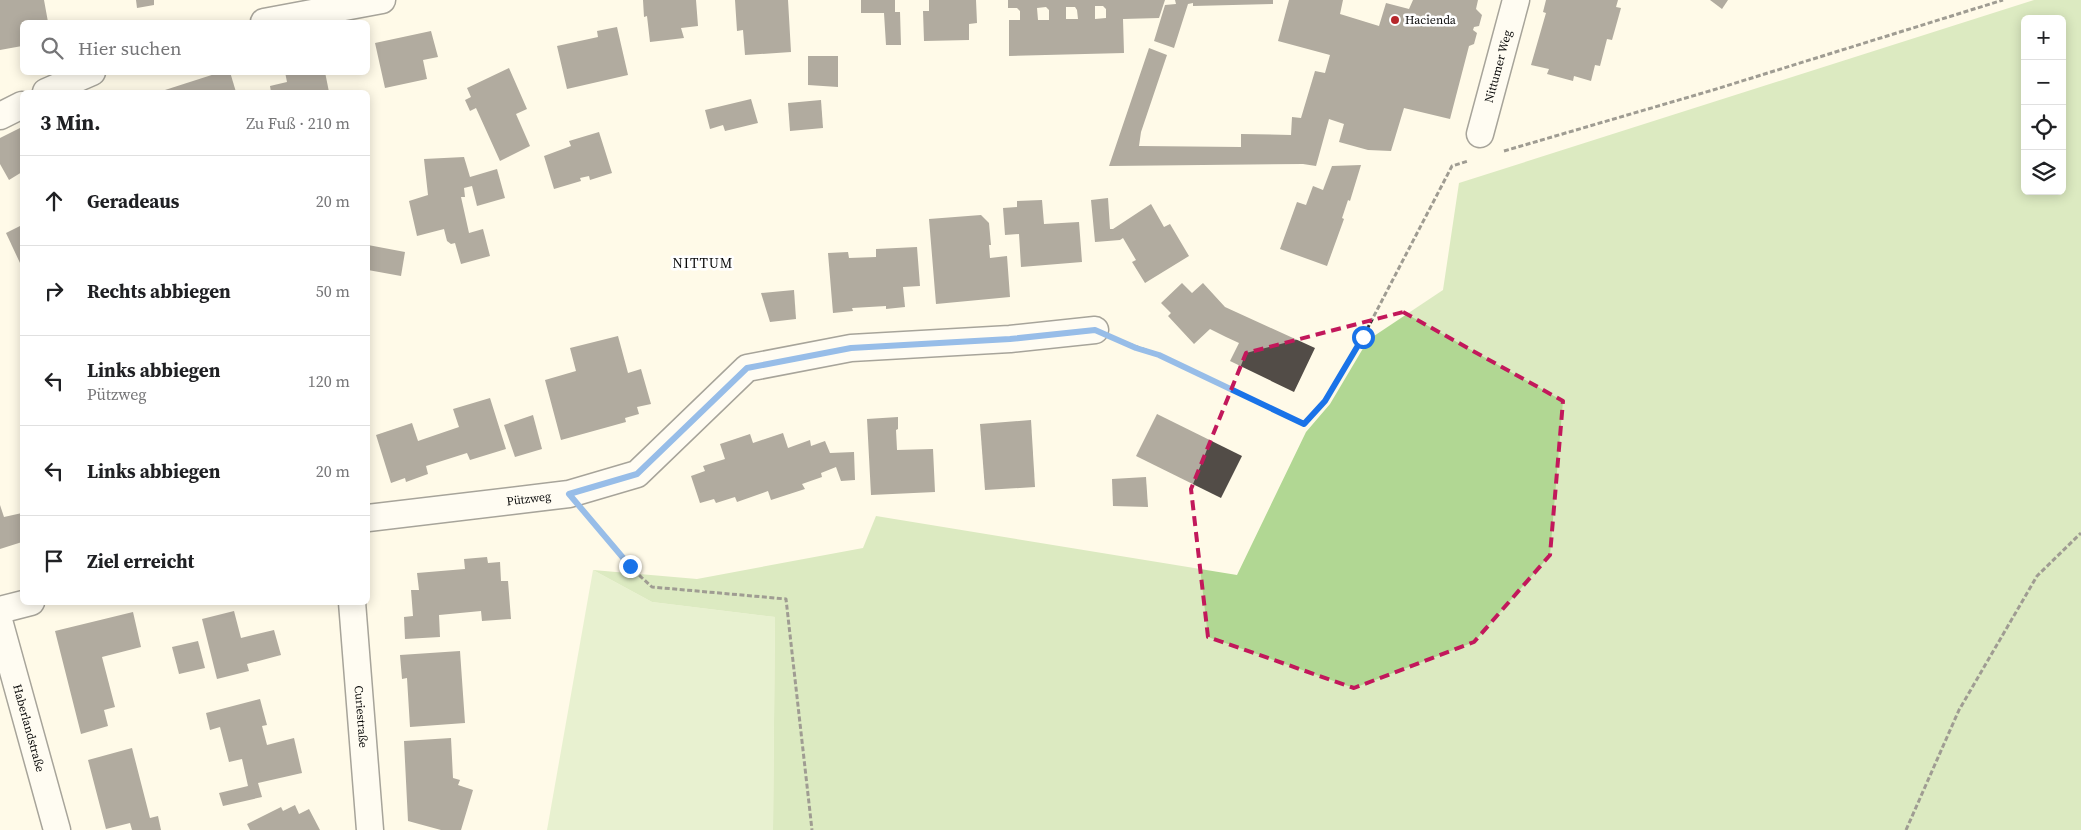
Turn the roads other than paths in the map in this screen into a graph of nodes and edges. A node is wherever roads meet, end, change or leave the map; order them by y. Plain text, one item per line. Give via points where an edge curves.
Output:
1 (382, 0) edge
2 (1516, 0) edge
3 (275, 20) edge
4 (85, 75) edge
5 (51, 90) edge
6 (20, 106) edge
7 (0, 116) edge
8 (1480, 134) road end
9 (1095, 330) road end
10 (370, 518) edge
11 (20, 605) edge
12 (352, 605) edge
13 (0, 610) edge
14 (0, 624) edge
15 (57, 830) edge
16 (370, 830) edge

1 - 3 street
2 - 8 street, Nittumer Weg
4 - 5 street
6 - 7 street
9 - 10 street, Pützweg via 1010,339 851,348 747,368 637,474 569,494
11 - 13 street
12 - 16 street, Curiestraße
14 - 15 street, Haberlandstraße

